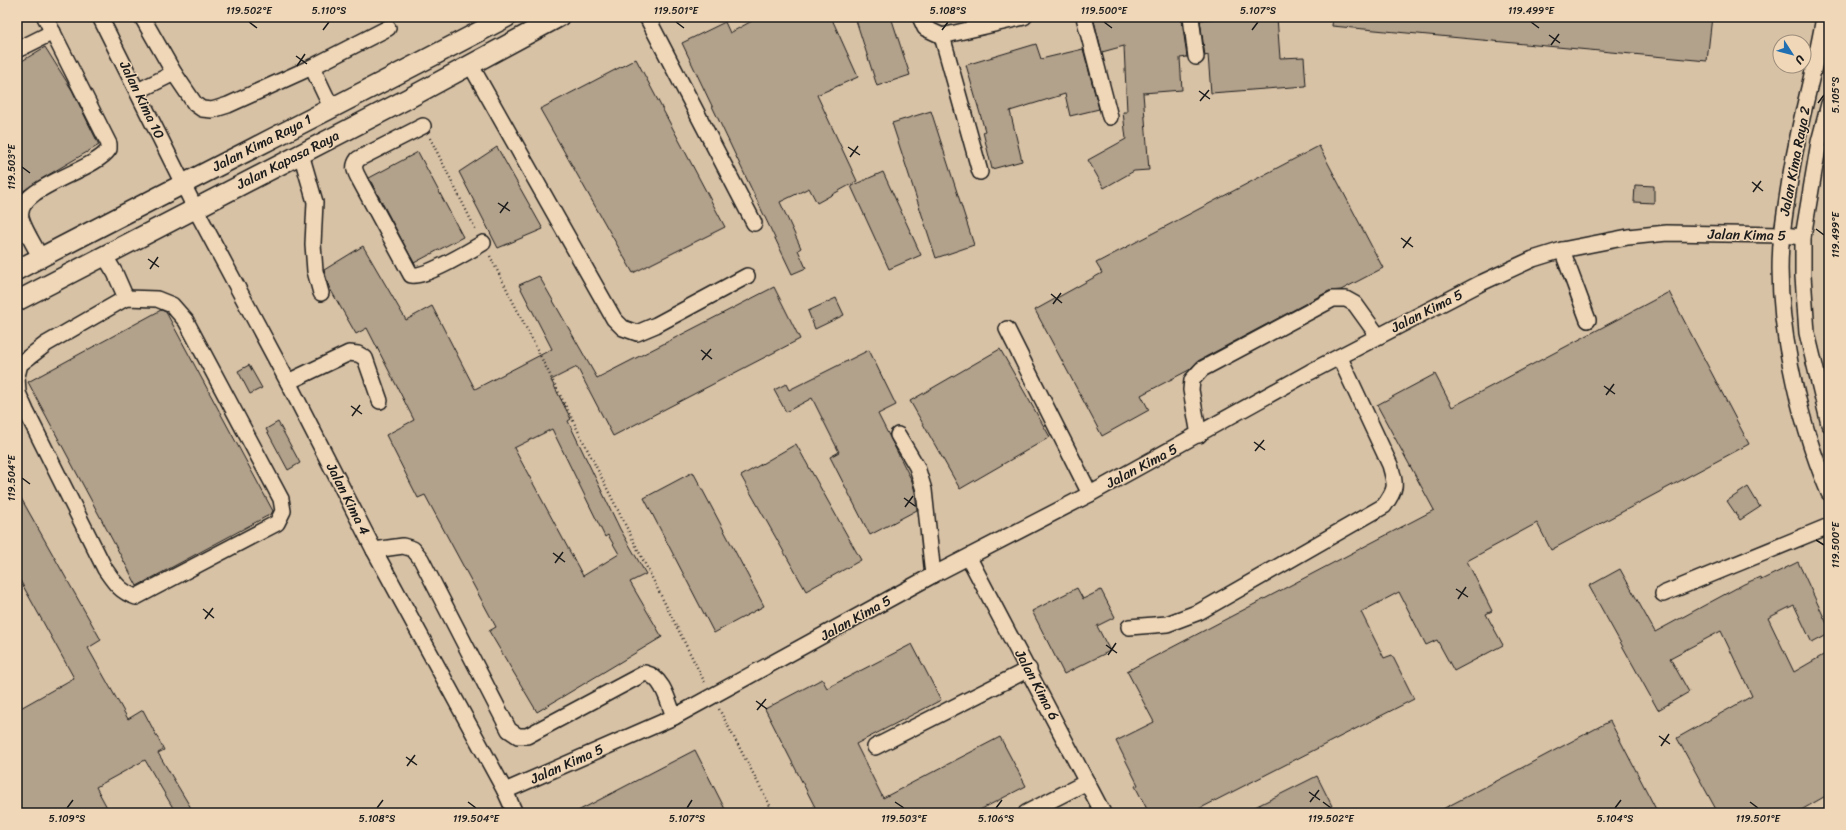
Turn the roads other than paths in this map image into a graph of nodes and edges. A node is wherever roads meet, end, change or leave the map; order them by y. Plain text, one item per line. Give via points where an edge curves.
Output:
1 (45, 17) edge
2 (100, 17) edge
3 (142, 17) edge
4 (507, 17) edge
5 (559, 17) edge
6 (648, 17) edge
7 (920, 17) edge
8 (1024, 17) edge
9 (1084, 17) edge
10 (1191, 17) edge
11 (1824, 17) edge
12 (388, 28) dead end
13 (53, 32) junction
14 (942, 36) junction
15 (17, 50) edge
16 (1196, 56) dead end
17 (1824, 56) edge
18 (470, 64) junction
19 (312, 67) junction
20 (174, 73) junction
21 (138, 91) junction
22 (1829, 104) edge
23 (331, 107) junction
24 (1110, 117) dead end
25 (424, 126) road end
26 (301, 154) junction
27 (980, 172) dead end
28 (183, 184) junction
29 (195, 208) junction
30 (19, 214) edge
31 (754, 223) dead end
32 (1782, 235) junction
33 (1803, 237) junction
34 (483, 244) road end
35 (1562, 250) junction
36 (104, 255) junction
37 (40, 257) junction
38 (17, 270) edge
39 (747, 276) dead end
40 (321, 293) dead end
41 (126, 298) junction
42 (17, 301) edge
43 (1588, 320) dead end
44 (1007, 329) dead end
45 (1378, 336) junction
46 (1340, 358) junction
47 (288, 382) junction
48 (380, 401) dead end
49 (1829, 424) edge
50 (898, 435) dead end
51 (1199, 435) junction
52 (1829, 493) edge
53 (1090, 494) junction
54 (1829, 526) edge
55 (374, 550) junction
56 (969, 558) junction
57 (933, 575) junction
58 (1663, 594) dead end
59 (1129, 627) dead end
60 (1029, 669) junction
61 (674, 717) junction
62 (875, 747) dead end
63 (1088, 782) junction
64 (505, 791) junction
65 (515, 813) edge
66 (1026, 813) edge
67 (1103, 813) edge

1 - 13 street
2 - 21 street, Jalan Kima 10
3 - 20 street
4 - 23 main road, Jalan Kima Raya 1
5 - 18 main road, Jalan Kapasa Raya
6 - 31 street
7 - 14 street via 925,28
8 - 14 street
9 - 24 street
10 - 16 street
11 - 17 street, Jalan Kima Raya 2
12 - 19 street
13 - 15 street
13 - 30 street via 109,144 109,149 100,159 37,191 26,200
14 - 27 street
17 - 32 street, Jalan Kima Raya 2 via 1796,146
18 - 26 main road, Jalan Kapasa Raya
18 - 39 street via 614,319 623,328 637,333 656,326
19 - 20 street via 212,110 202,109 195,104
19 - 23 street
20 - 21 street
21 - 28 street, Jalan Kima 10
22 - 33 street, Jalan Kima Raya 2 via 1819,142
23 - 28 main road, Jalan Kima Raya 1
25 - 34 street via 358,159 354,169 362,185 411,275 428,272
26 - 29 main road, Jalan Kapasa Raya
26 - 40 street via 315,202 313,244 315,271
28 - 29 street, Jalan Kima 4
28 - 37 main road, Jalan Kima Raya 1
29 - 36 main road, Jalan Kapasa Raya
29 - 47 street, Jalan Kima 4
30 - 37 street
32 - 33 street, Jalan Kima 5
32 - 35 street, Jalan Kima 5 via 1667,233 1628,237
32 - 52 street, Jalan Kima Raya 2 via 1780,280 1788,352 1804,424
33 - 49 street, Jalan Kima Raya 2 via 1803,276 1808,334
35 - 43 street
35 - 45 street, Jalan Kima 5 via 1533,259 1488,280
36 - 41 street
36 - 42 main road, Jalan Kapasa Raya
37 - 38 main road, Jalan Kima Raya 1
41 - 41 street via 46,344 20,364 17,376 18,393 105,569 116,585 126,594 136,597 278,523 284,510 281,498 186,321 172,305 156,299
44 - 53 street
45 - 46 street, Jalan Kima 5
45 - 51 street via 1355,304 1346,299 1333,299 1202,369 1192,380 1191,390
46 - 51 street, Jalan Kima 5 via 1310,372
46 - 59 street via 1390,465 1394,492 1384,506 1199,612 1167,624
47 - 48 street via 349,354 358,354 365,358
47 - 55 street, Jalan Kima 4
50 - 57 street via 916,467 924,490
51 - 53 street, Jalan Kima 5
53 - 56 street, Jalan Kima 5
54 - 58 street
55 - 61 street via 403,546 413,549 421,559 509,730 518,736 527,736 645,673 652,674 659,681
55 - 64 street, Jalan Kima 4
56 - 57 street, Jalan Kima 5
56 - 60 street, Jalan Kima 6
57 - 61 street, Jalan Kima 5
60 - 62 street
60 - 63 street, Jalan Kima 6
61 - 64 street, Jalan Kima 5
63 - 66 street
63 - 67 street, Jalan Kima 6
64 - 65 street, Jalan Kima 4

